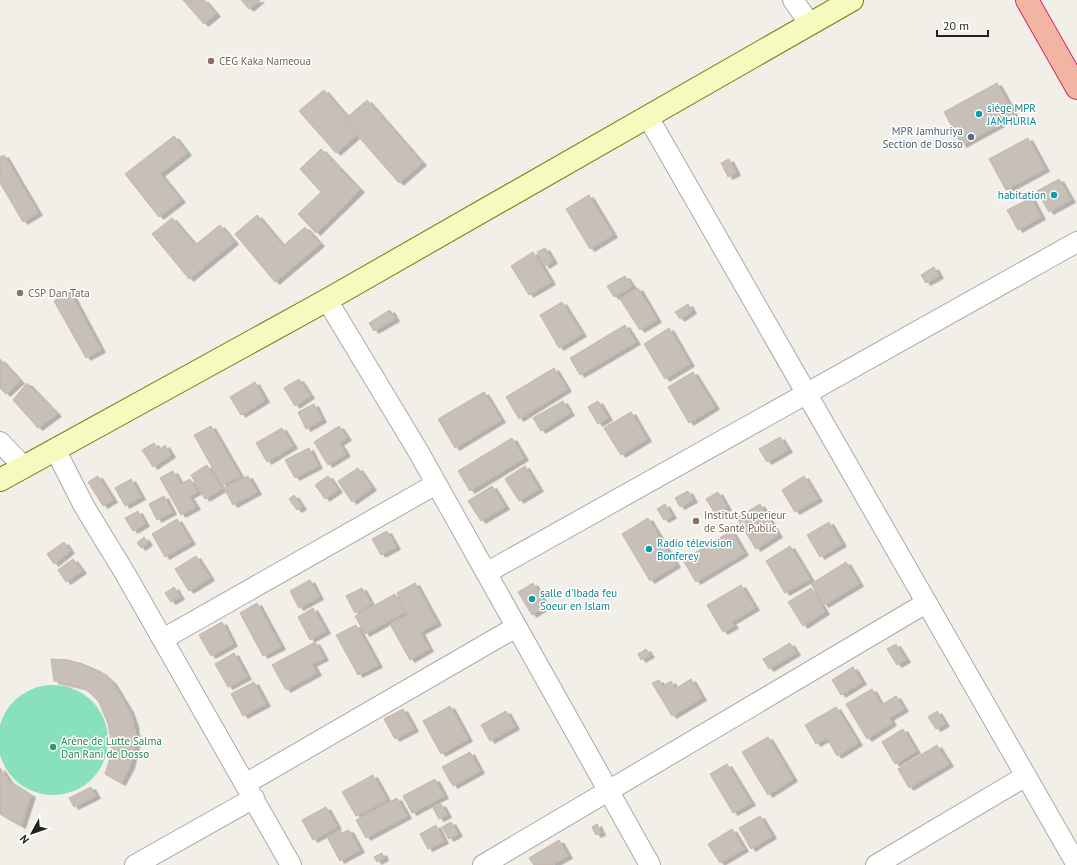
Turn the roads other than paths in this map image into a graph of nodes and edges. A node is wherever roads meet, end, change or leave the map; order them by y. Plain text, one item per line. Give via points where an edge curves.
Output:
1 (794, 0) edge
2 (852, 0) edge
3 (1027, 0) edge
4 (810, 24) junction
5 (1077, 88) edge
6 (648, 116) junction
7 (1077, 242) edge
8 (327, 300) junction
9 (806, 394) junction
10 (0, 442) edge
11 (55, 449) junction
12 (24, 467) junction
13 (0, 480) edge
14 (436, 484) junction
15 (486, 573) junction
16 (926, 603) junction
17 (516, 627) junction
18 (163, 639) junction
19 (1026, 776) junction
20 (249, 791) junction
21 (608, 791) junction
22 (135, 865) edge
23 (292, 865) edge
24 (483, 865) edge
25 (650, 865) edge
26 (876, 865) edge
27 (1077, 865) edge

1 - 4 street
2 - 4 main road
3 - 5 highway
4 - 6 main road
6 - 8 main road
6 - 9 street
7 - 9 street
8 - 11 main road
8 - 14 street
9 - 15 street
9 - 16 street
10 - 12 street
11 - 12 main road
11 - 18 street via 84,506
12 - 13 main road
14 - 15 street
14 - 18 street
15 - 17 street
16 - 19 street
16 - 21 street
17 - 20 street
17 - 21 street
18 - 20 street
19 - 26 street
19 - 27 street
20 - 22 street
20 - 23 street
21 - 24 street
21 - 25 street

